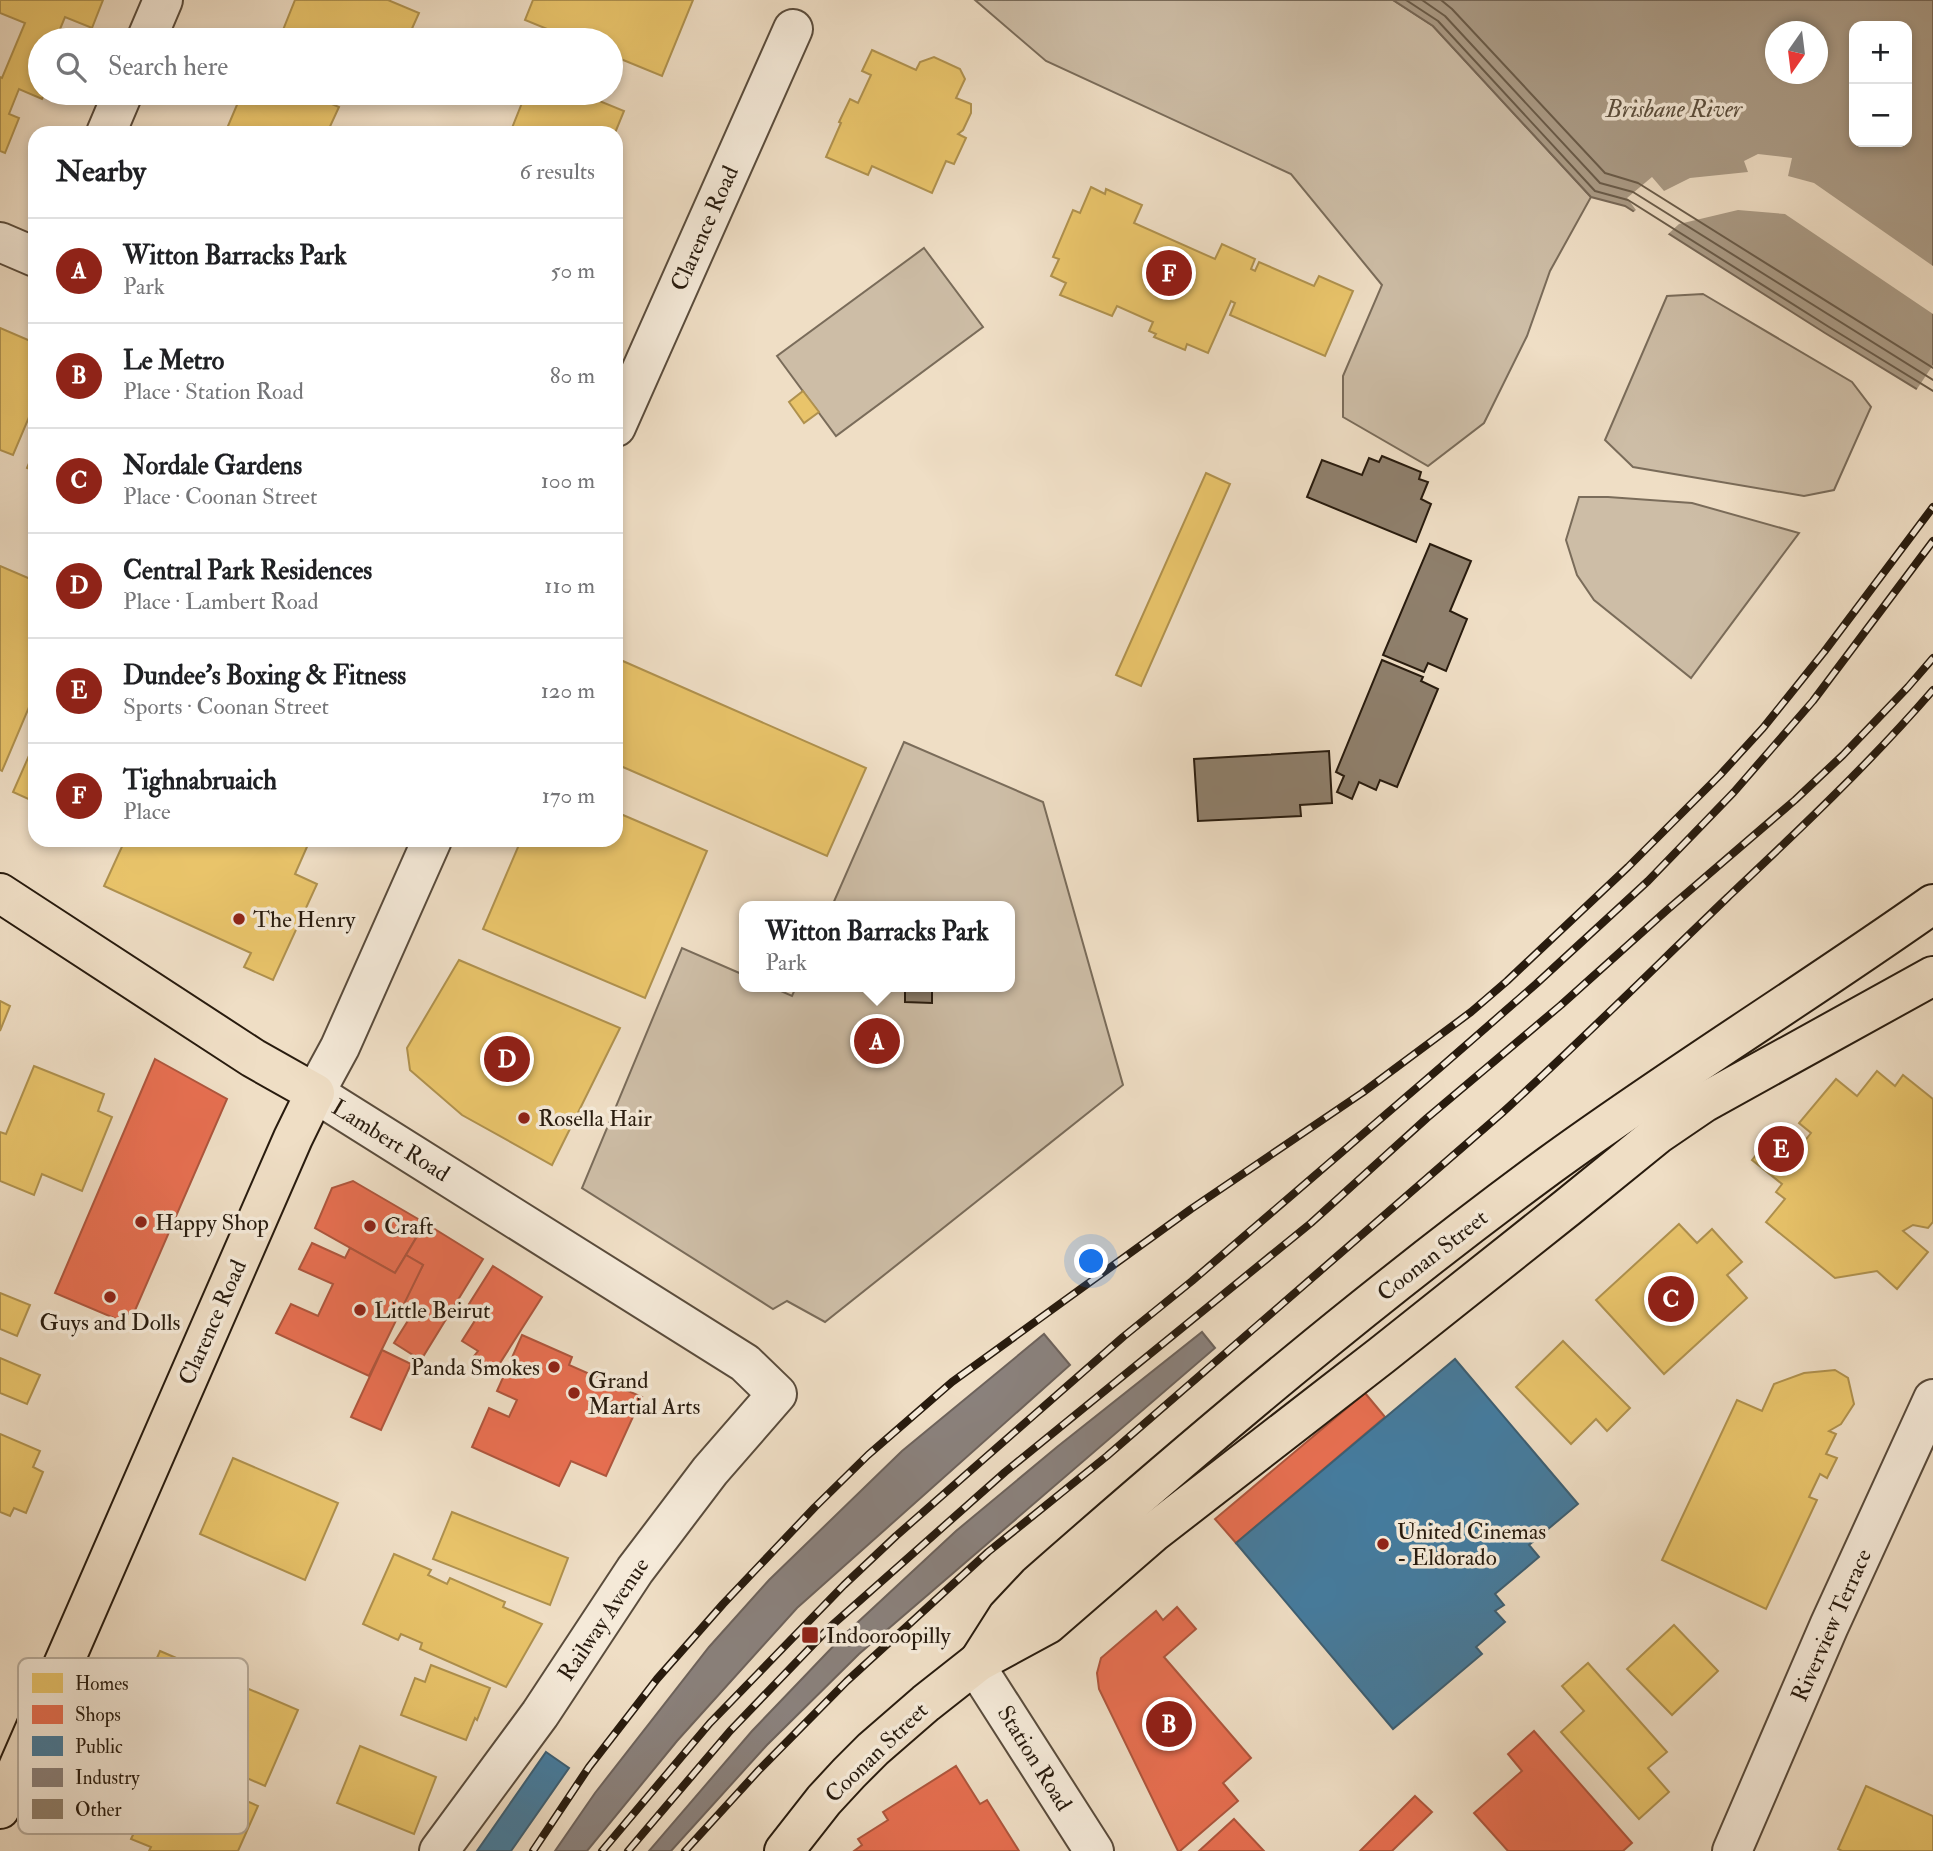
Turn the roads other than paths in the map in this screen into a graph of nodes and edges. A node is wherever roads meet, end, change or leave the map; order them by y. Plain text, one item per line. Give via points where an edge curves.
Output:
1 (163, 0) edge
2 (151, 28) edge
3 (793, 29) dead end
4 (118, 105) edge
5 (109, 126) edge
6 (0, 242) edge
7 (28, 254) edge
8 (623, 411) edge
9 (429, 847) edge
10 (0, 893) edge
11 (1933, 904) edge
12 (1933, 960) edge
13 (1924, 990) edge
14 (1681, 1073) junction
15 (315, 1093) junction
16 (777, 1394) joint
17 (1933, 1399) edge
18 (66, 1658) edge
19 (977, 1664) junction
20 (18, 1767) edge
21 (0, 1808) edge
22 (439, 1851) edge
23 (784, 1851) edge
24 (1094, 1851) edge
25 (1732, 1851) edge

1 - 2 street
3 - 8 street, Clarence Road
4 - 5 street
6 - 7 street
9 - 15 street, Clarence Road
10 - 15 main road, Lambert Road via 253,1058
11 - 14 main road, Coonan Street
12 - 14 main road via 1888,966
13 - 19 main road, Coonan Street via 1688,1112 1154,1532 1048,1624
14 - 19 main road, Coonan Street via 1450,1240 1234,1415 1026,1595
15 - 16 street, Lambert Road via 719,1346
15 - 18 main road, Clarence Road
16 - 22 street, Railway Avenue via 710,1471 635,1570 540,1714
17 - 25 street, Riverview Terrace
19 - 23 main road, Coonan Street via 873,1749
19 - 24 street, Station Road
20 - 21 main road, Clarence Road

